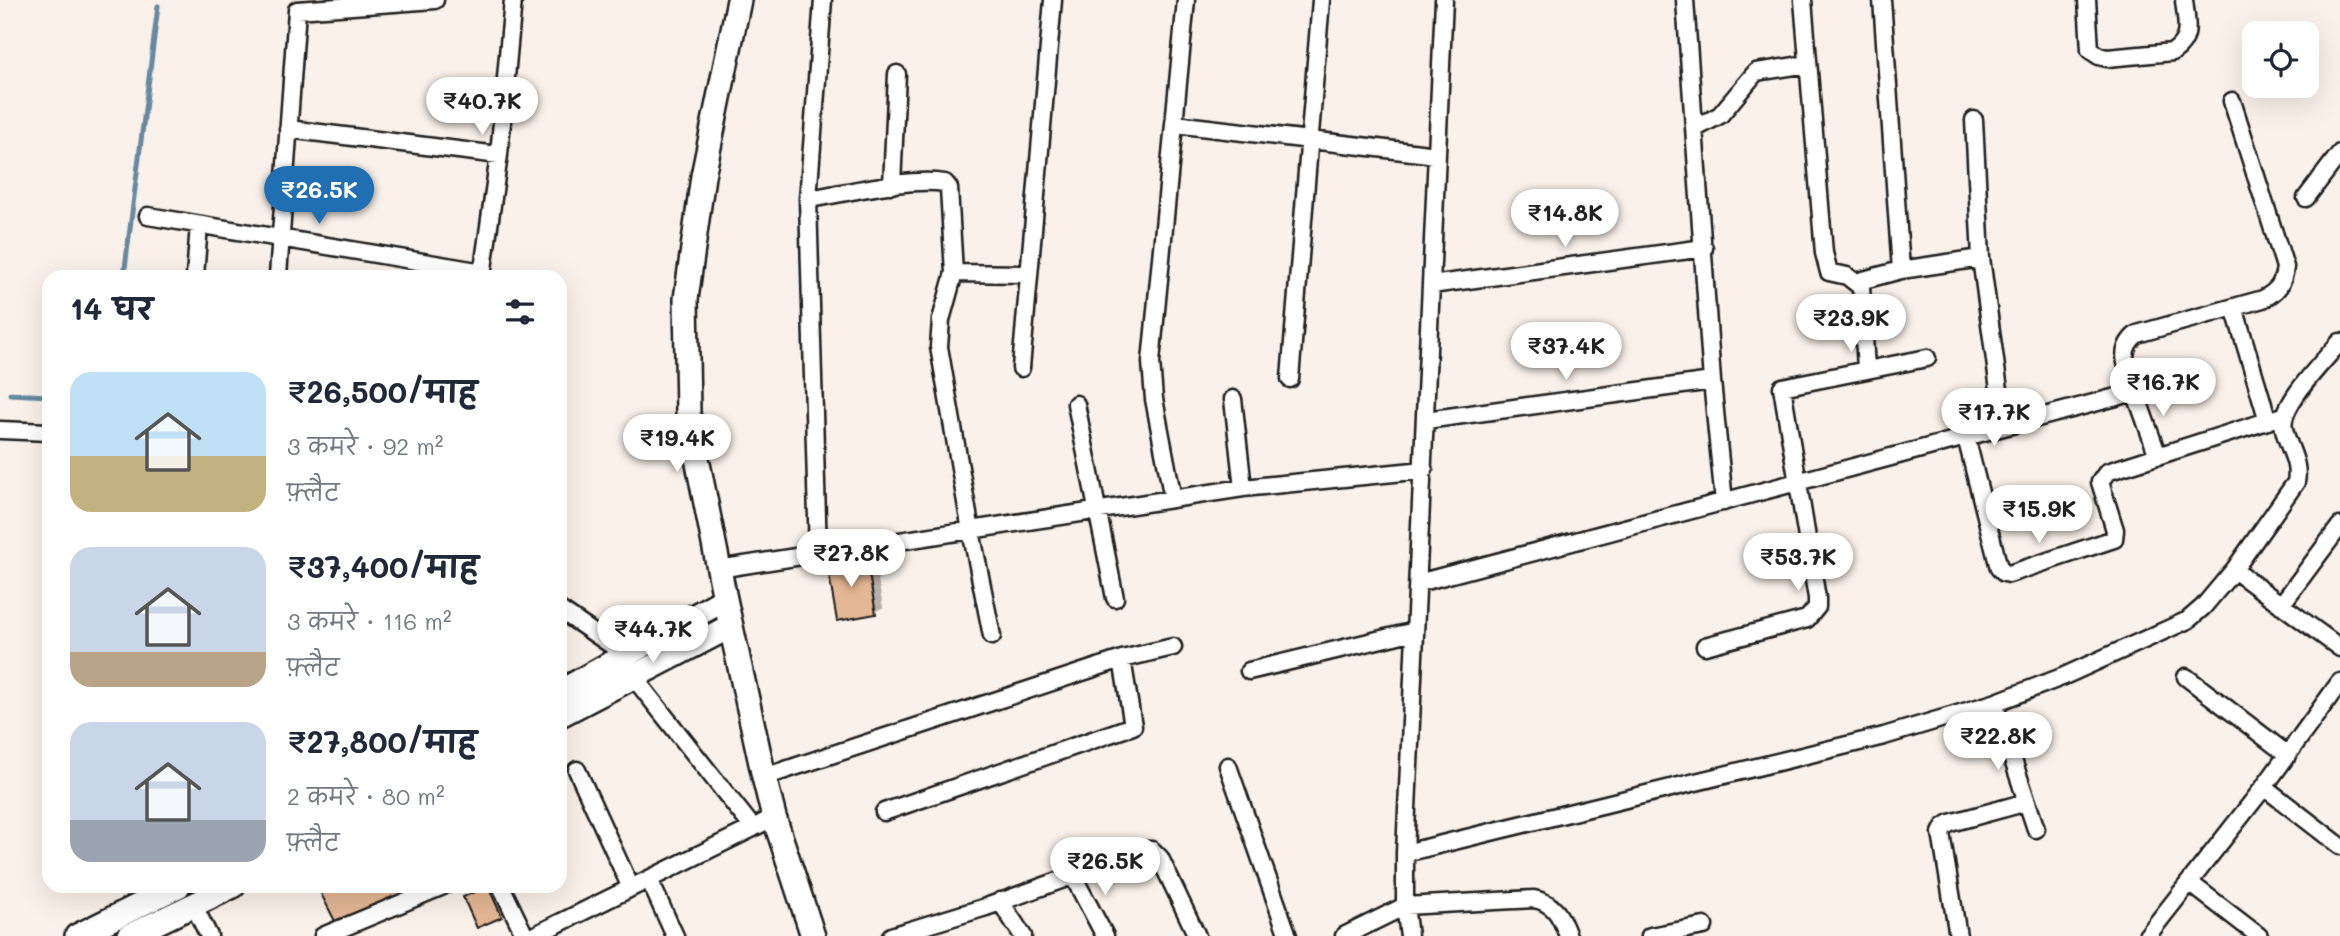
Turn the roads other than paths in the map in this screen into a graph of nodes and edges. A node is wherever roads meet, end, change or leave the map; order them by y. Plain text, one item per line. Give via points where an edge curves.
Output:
1 (435, 0) edge
2 (513, 0) edge
3 (739, 0) edge
4 (824, 0) edge
5 (1053, 0) edge
6 (1186, 0) edge
7 (1321, 0) edge
8 (1444, 0) edge
9 (1685, 0) edge
10 (1803, 0) edge
11 (1882, 0) edge
12 (2087, 0) edge
13 (2184, 0) edge
14 (1808, 64) junction
15 (897, 74) dead end
16 (2232, 101) dead end
17 (1974, 120) dead end
18 (1175, 124) junction
19 (1696, 128) junction
20 (288, 129) junction
21 (1311, 140) junction
22 (2340, 153) edge
23 (499, 155) junction
24 (1437, 155) junction
25 (892, 185) junction
26 (2306, 198) dead end
27 (808, 199) junction
28 (148, 216) dead end
29 (199, 225) junction
30 (280, 239) junction
31 (1704, 248) junction
32 (1982, 258) junction
33 (195, 270) edge
34 (278, 270) edge
35 (460, 270) edge
36 (484, 270) edge
37 (1901, 270) junction
38 (954, 273) junction
39 (1028, 274) junction
40 (1856, 282) junction
41 (1431, 285) junction
42 (2234, 307) junction
43 (2340, 342) edge
44 (1927, 358) dead end
45 (1021, 368) dead end
46 (1866, 369) junction
47 (1290, 379) dead end
48 (1712, 381) junction
49 (2135, 392) junction
50 (1233, 399) dead end
51 (1076, 404) dead end
52 (2276, 419) junction
53 (1426, 420) junction
54 (2004, 426) junction
55 (0, 430) edge
56 (42, 432) edge
57 (1966, 437) junction
58 (2158, 456) junction
59 (1424, 470) junction
60 (1797, 481) junction
61 (1243, 488) junction
62 (1173, 499) junction
63 (1724, 502) junction
64 (1097, 512) junction
65 (2340, 526) edge
66 (971, 531) junction
67 (818, 554) junction
68 (718, 569) junction
69 (2234, 570) junction
70 (1418, 583) junction
71 (1115, 598) dead end
72 (725, 600) junction
73 (2281, 605) junction
74 (567, 616) edge
75 (731, 626) junction
76 (1415, 631) junction
77 (992, 636) dead end
78 (1705, 646) dead end
79 (1173, 647) dead end
80 (2340, 649) edge
81 (1122, 659) junction
82 (629, 665) junction
83 (1249, 671) dead end
84 (2186, 677) dead end
85 (2340, 682) edge
86 (567, 689) edge
87 (1994, 704) junction
88 (567, 710) edge
89 (2288, 755) junction
90 (1228, 766) dead end
91 (577, 770) dead end
92 (764, 777) junction
93 (2264, 787) junction
94 (2027, 802) junction
95 (884, 812) dead end
96 (774, 817) junction
97 (752, 828) junction
98 (2036, 830) dead end
99 (2340, 846) edge
100 (1405, 853) junction
101 (1073, 876) junction
102 (649, 879) junction
103 (2190, 883) junction
104 (631, 888) junction
105 (164, 893) edge
106 (219, 893) edge
107 (426, 893) edge
108 (505, 893) edge
109 (1000, 901) junction
110 (194, 906) junction
111 (1405, 906) junction
112 (1704, 926) dead end
113 (77, 936) edge
114 (129, 936) edge
115 (209, 936) edge
116 (323, 936) edge
117 (525, 936) edge
118 (533, 936) edge
119 (676, 936) edge
120 (813, 936) edge
121 (891, 936) edge
122 (1023, 936) edge
123 (1105, 936) edge
124 (1198, 936) edge
125 (1288, 936) edge
126 (1344, 936) edge
127 (1409, 936) edge
128 (1568, 936) edge
129 (1650, 936) edge
130 (1958, 936) edge
131 (2147, 936) edge
132 (2259, 936) edge

1 - 20 street via 297,10
2 - 23 street
3 - 68 main road via 703,176 686,299 688,413
4 - 27 street
5 - 39 street
6 - 18 street
7 - 21 street
8 - 24 street
9 - 19 street
10 - 14 street
11 - 37 street
12 - 13 street via 2090,50 2107,58 2173,52 2182,46 2186,39
14 - 19 street via 1756,72 1720,115
14 - 40 street via 1826,266 1829,272
15 - 25 street
16 - 42 street via 2285,267 2276,292
17 - 32 street
18 - 21 street
18 - 62 street via 1152,362 1154,399
19 - 31 street
20 - 23 street
20 - 30 street
21 - 24 street
21 - 47 street
22 - 26 street
23 - 36 street
24 - 41 street
25 - 27 street
25 - 38 street via 935,181 949,188
27 - 67 street
28 - 29 street
29 - 30 street
29 - 33 street
30 - 34 street
30 - 35 street
31 - 41 street
31 - 48 street
32 - 37 street
32 - 54 street
37 - 40 street
38 - 39 street
38 - 66 street via 939,347
39 - 45 street
40 - 46 street via 1863,298
41 - 53 street
42 - 49 street via 2137,334 2124,352
42 - 52 street
43 - 52 street
44 - 46 street
46 - 60 street via 1782,387
48 - 53 street
48 - 63 street
49 - 54 street
49 - 58 street
50 - 61 street
51 - 64 street
52 - 58 street
52 - 69 street via 2296,461 2296,482
53 - 59 street
54 - 57 street
55 - 56 street
57 - 58 street via 1999,568 2009,574 2114,540 2102,477
57 - 60 street
59 - 61 street
59 - 70 street
60 - 63 street
60 - 78 street via 1817,607 1807,619
61 - 62 street
62 - 64 street
63 - 70 street
64 - 66 street
64 - 71 street
65 - 73 street
66 - 67 street
66 - 77 street
67 - 68 street
68 - 72 main road
69 - 73 street
69 - 87 street via 2189,620
70 - 76 street
72 - 75 main road
72 - 82 main road
73 - 80 street
74 - 82 street
75 - 82 main road
75 - 92 main road
76 - 83 street
76 - 100 street
79 - 81 street
81 - 92 street
81 - 95 street via 1133,726
82 - 86 main road
82 - 88 main road
82 - 97 street
84 - 89 street
85 - 89 street
87 - 94 street
87 - 100 street via 1884,736
89 - 93 street
90 - 125 street
91 - 104 street
92 - 96 main road
93 - 99 street
93 - 103 street
94 - 98 street
94 - 130 street via 1944,827 1941,833
96 - 97 street
96 - 120 main road
97 - 102 street
100 - 111 street
101 - 109 street
101 - 123 street
101 - 124 street via 1152,850
102 - 104 street
102 - 119 street
103 - 131 street
103 - 132 street
104 - 118 street
105 - 113 main road
106 - 110 main road
107 - 116 street
108 - 117 street
109 - 121 street
109 - 122 street
110 - 114 main road
110 - 115 street
111 - 126 street
111 - 127 street
111 - 128 street via 1534,898 1560,914
112 - 129 street

